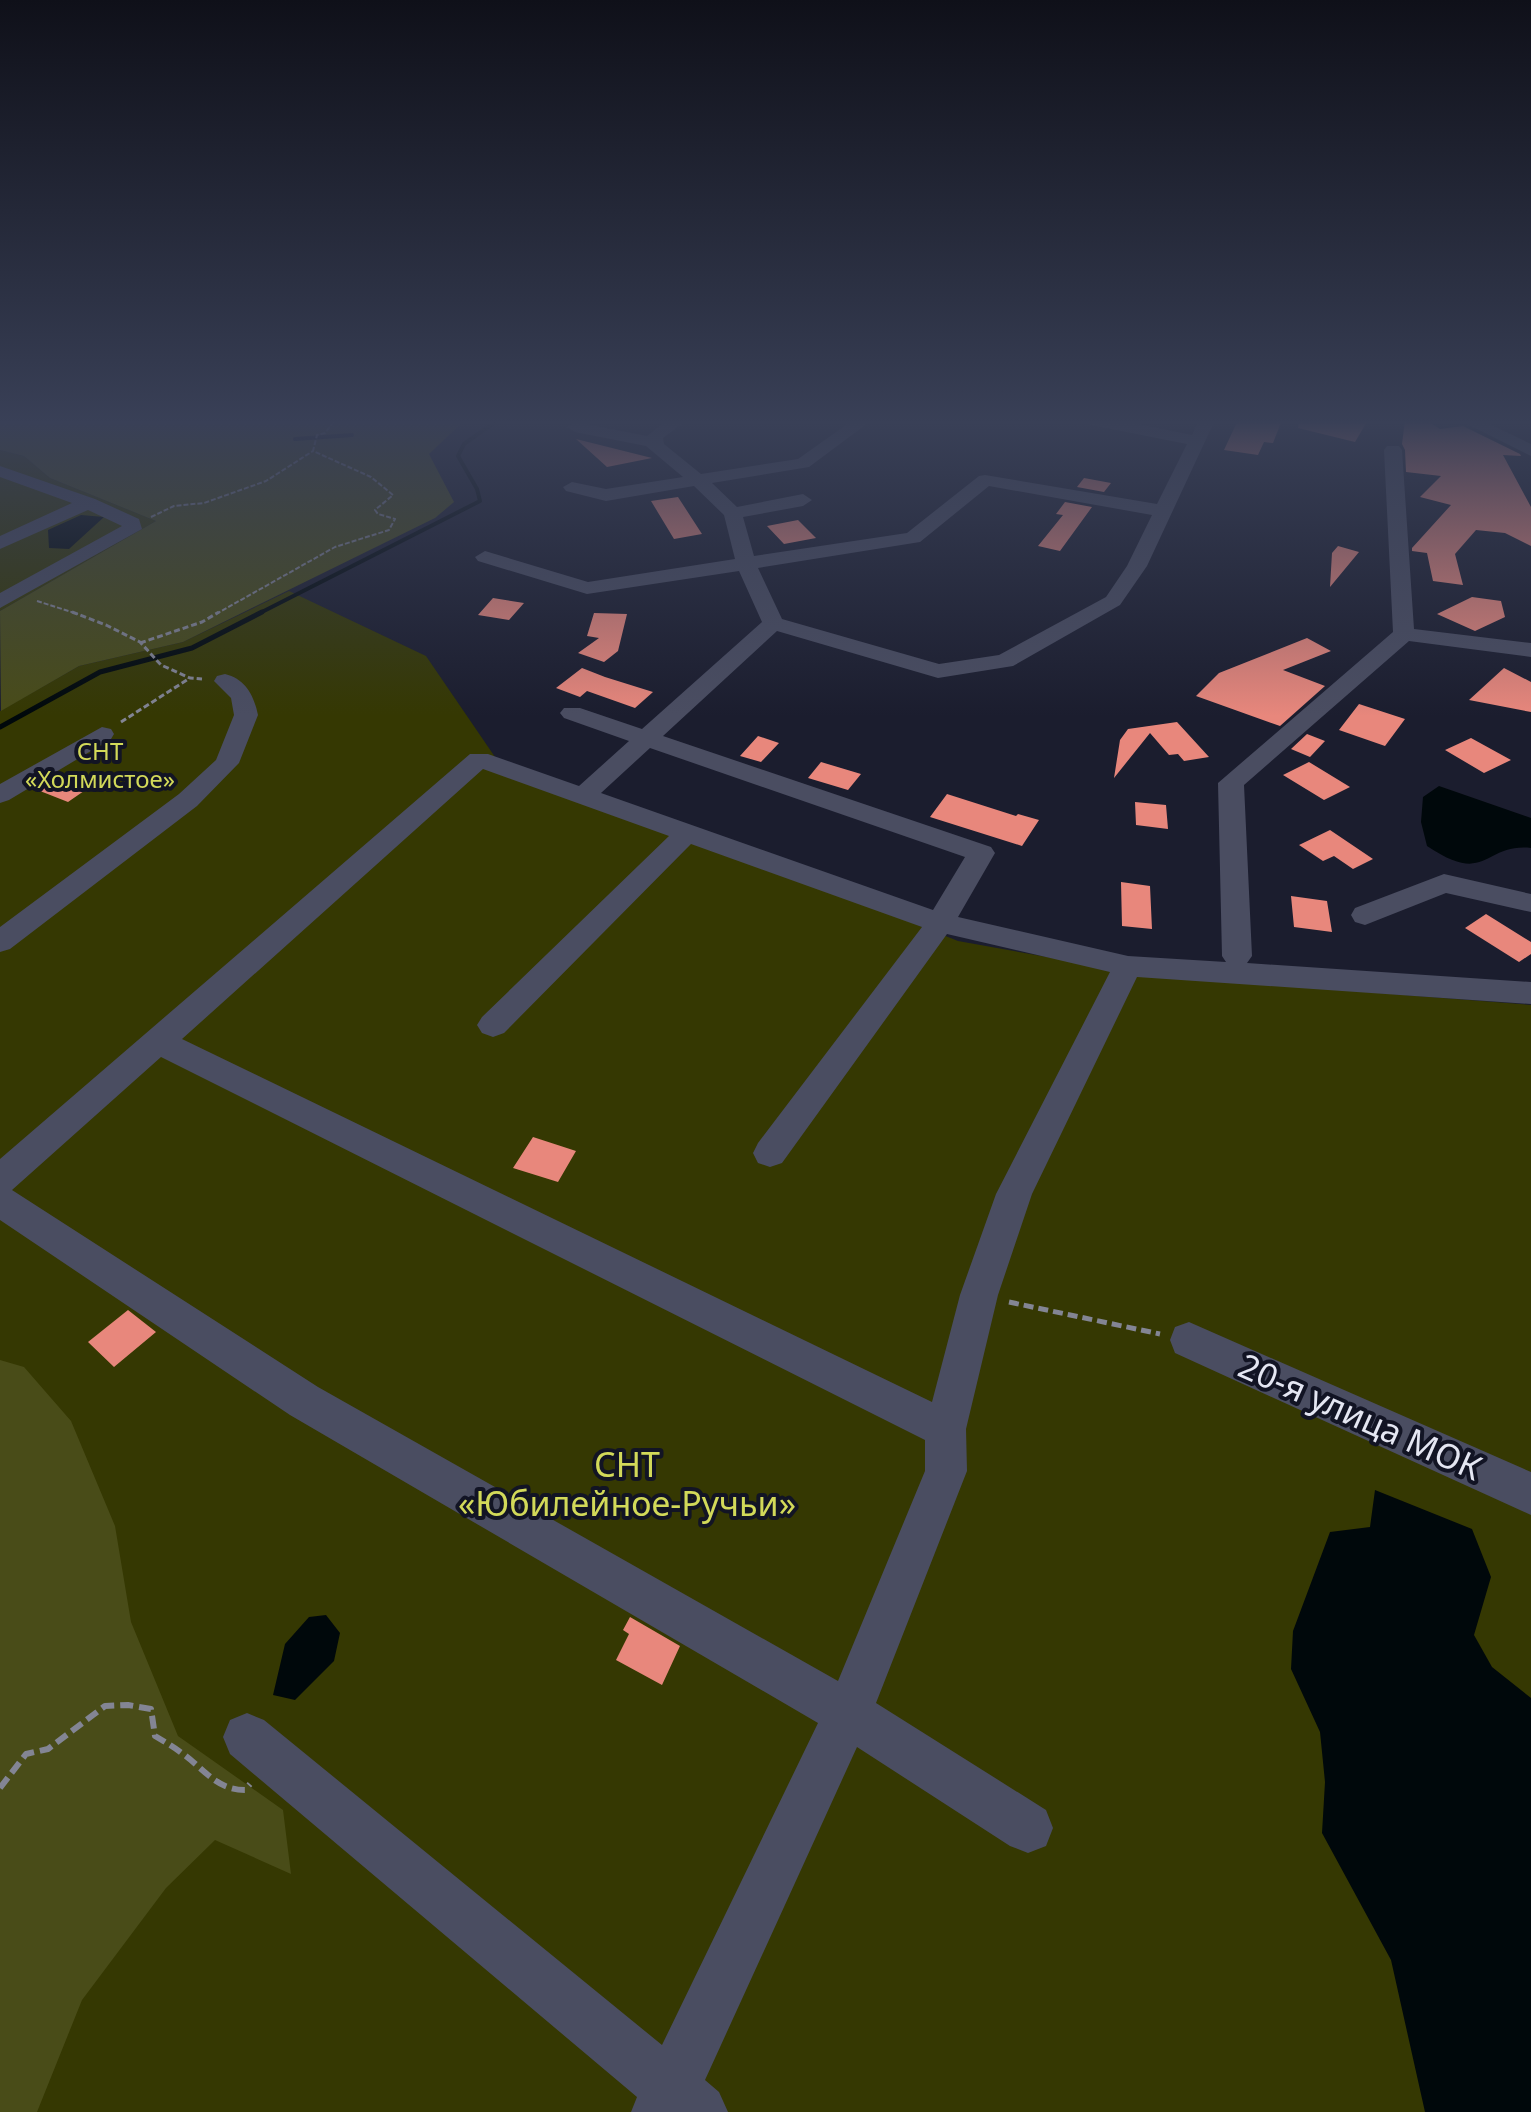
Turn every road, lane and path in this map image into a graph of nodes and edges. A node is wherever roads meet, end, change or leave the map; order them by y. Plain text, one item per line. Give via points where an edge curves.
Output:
1 (54, 519) edge
2 (122, 519) edge
3 (143, 519) edge
4 (394, 519) edge
5 (734, 519) edge
6 (937, 519) edge
7 (1159, 519) edge
8 (1397, 519) edge
9 (132, 523) junction
10 (0, 543) edge
11 (485, 557) dead end
12 (746, 564) junction
13 (8, 598) edge
14 (773, 623) junction
15 (1404, 634) junction
16 (140, 643) junction
17 (1531, 650) edge
18 (190, 678) junction
19 (225, 681) joint
20 (572, 713) dead end
21 (102, 734) joint
22 (646, 739) junction
23 (0, 795) edge
24 (584, 795) junction
25 (686, 834) junction
26 (1531, 903) edge
27 (1365, 915) dead end
28 (940, 923) junction
29 (0, 942) edge
30 (1237, 956) dead end
31 (1128, 966) junction
32 (1531, 993) edge
33 (493, 1025) dead end
34 (156, 1040) junction
35 (770, 1153) dead end
36 (0, 1180) edge
37 (0, 1201) edge
38 (979, 1295) junction
39 (1189, 1340) joint
40 (945, 1429) junction
41 (1531, 1494) edge
42 (848, 1713) junction
43 (247, 1737) dead end
44 (0, 1788) edge
45 (245, 1790) dead end
46 (1028, 1828) dead end
47 (676, 2104) edge

1 - 10 street
2 - 9 street
3 - 9 path
4 - 16 path via 389,530 335,547 202,622
5 - 12 street
6 - 12 street via 913,538
7 - 14 street via 1113,601 1005,661 938,671
8 - 15 street
9 - 13 street via 120,538
11 - 12 street via 587,588
12 - 14 street
13 - 16 path via 116,629
14 - 22 street
15 - 17 street
15 - 30 street via 1231,783
16 - 18 path via 155,652 161,665
18 - 19 path
18 - 21 path
19 - 29 street via 242,696 246,715 227,763 188,800
20 - 22 street
21 - 23 street
22 - 24 street
22 - 28 street via 981,853
24 - 25 street
24 - 34 street via 479,759
25 - 28 street
25 - 33 street
26 - 27 street via 1444,883
28 - 31 street
28 - 35 street
31 - 32 street
31 - 38 street via 1014,1194
34 - 36 street
34 - 40 street
37 - 42 street via 304,1401
38 - 39 path
38 - 40 street
39 - 41 street, 20-я улица МОК
40 - 42 street via 946,1471
42 - 46 street
42 - 47 street
43 - 47 street
44 - 45 path via 26,1754 48,1749 105,1706 128,1705 151,1709 155,1736 216,1782 234,1792

